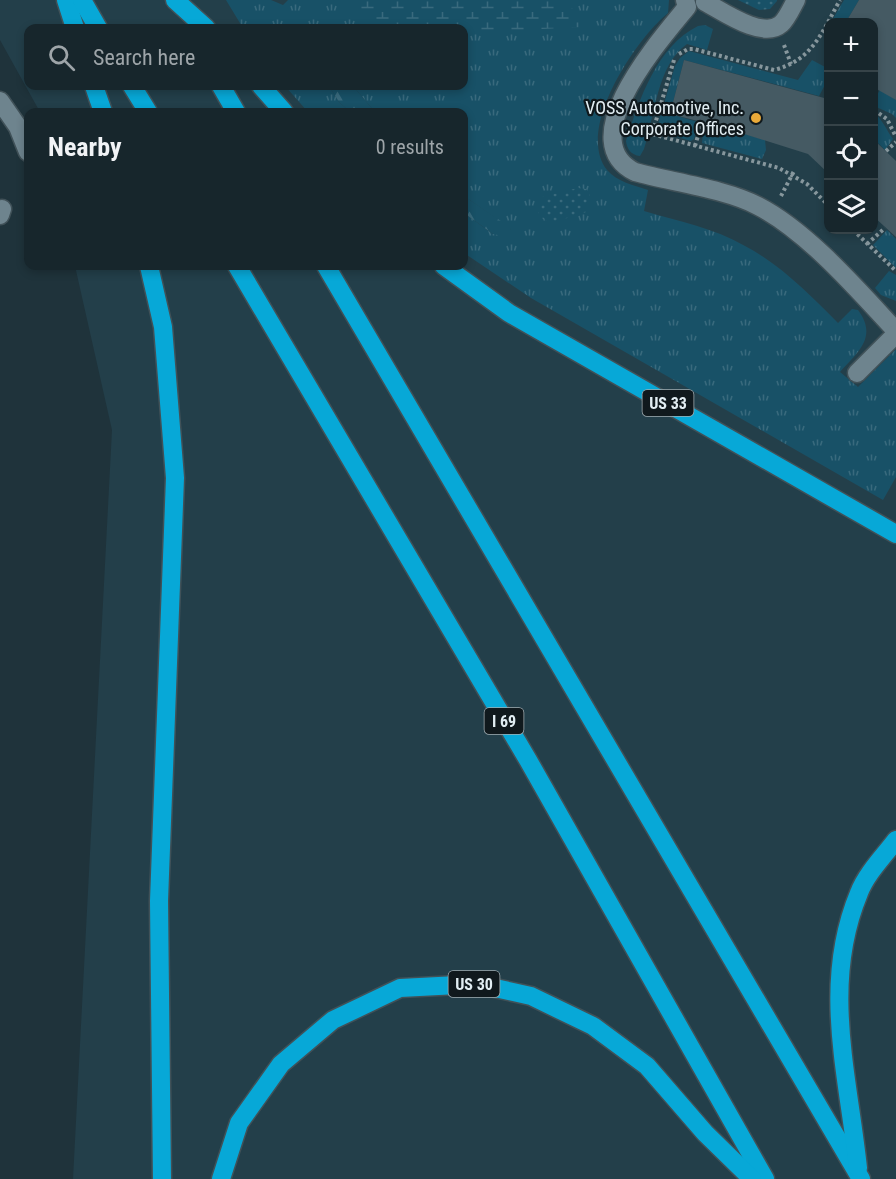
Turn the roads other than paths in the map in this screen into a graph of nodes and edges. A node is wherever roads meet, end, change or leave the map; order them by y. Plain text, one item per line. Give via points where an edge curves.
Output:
1 (66, 0) edge
2 (82, 0) edge
3 (173, 0) edge
4 (796, 0) edge
5 (696, 2) edge
6 (74, 24) edge
7 (96, 24) edge
8 (185, 24) edge
9 (201, 24) edge
10 (95, 90) edge
11 (134, 90) edge
12 (223, 90) edge
13 (265, 90) edge
14 (0, 101) edge
15 (102, 108) edge
16 (146, 108) edge
17 (234, 108) edge
18 (280, 108) edge
19 (24, 142) edge
20 (150, 270) edge
21 (239, 270) edge
22 (328, 270) edge
23 (450, 270) edge
24 (896, 333) edge
25 (857, 373) dead end
26 (896, 534) edge
27 (896, 840) edge
28 (860, 1177) edge
29 (162, 1179) edge
30 (221, 1179) edge
31 (752, 1179) edge
32 (765, 1179) edge

1 - 6 highway
2 - 7 highway
3 - 8 highway
3 - 9 highway
4 - 5 lane via 782,24 772,29 752,27
5 - 24 lane via 635,74 616,120 611,141 614,154 634,172 740,198 775,216 858,290
10 - 15 highway
11 - 16 highway
12 - 17 highway
13 - 18 highway
14 - 19 lane
20 - 29 highway via 163,327 175,478 159,901
21 - 32 highway, I 69 via 528,760
22 - 28 highway
23 - 26 highway, US 33 via 509,313
24 - 25 lane
27 - 28 highway via 860,890 841,948 838,1019
30 - 31 highway, US 30 via 238,1123 281,1064 333,1020 400,988 477,984 531,996 593,1026 647,1066 705,1133

